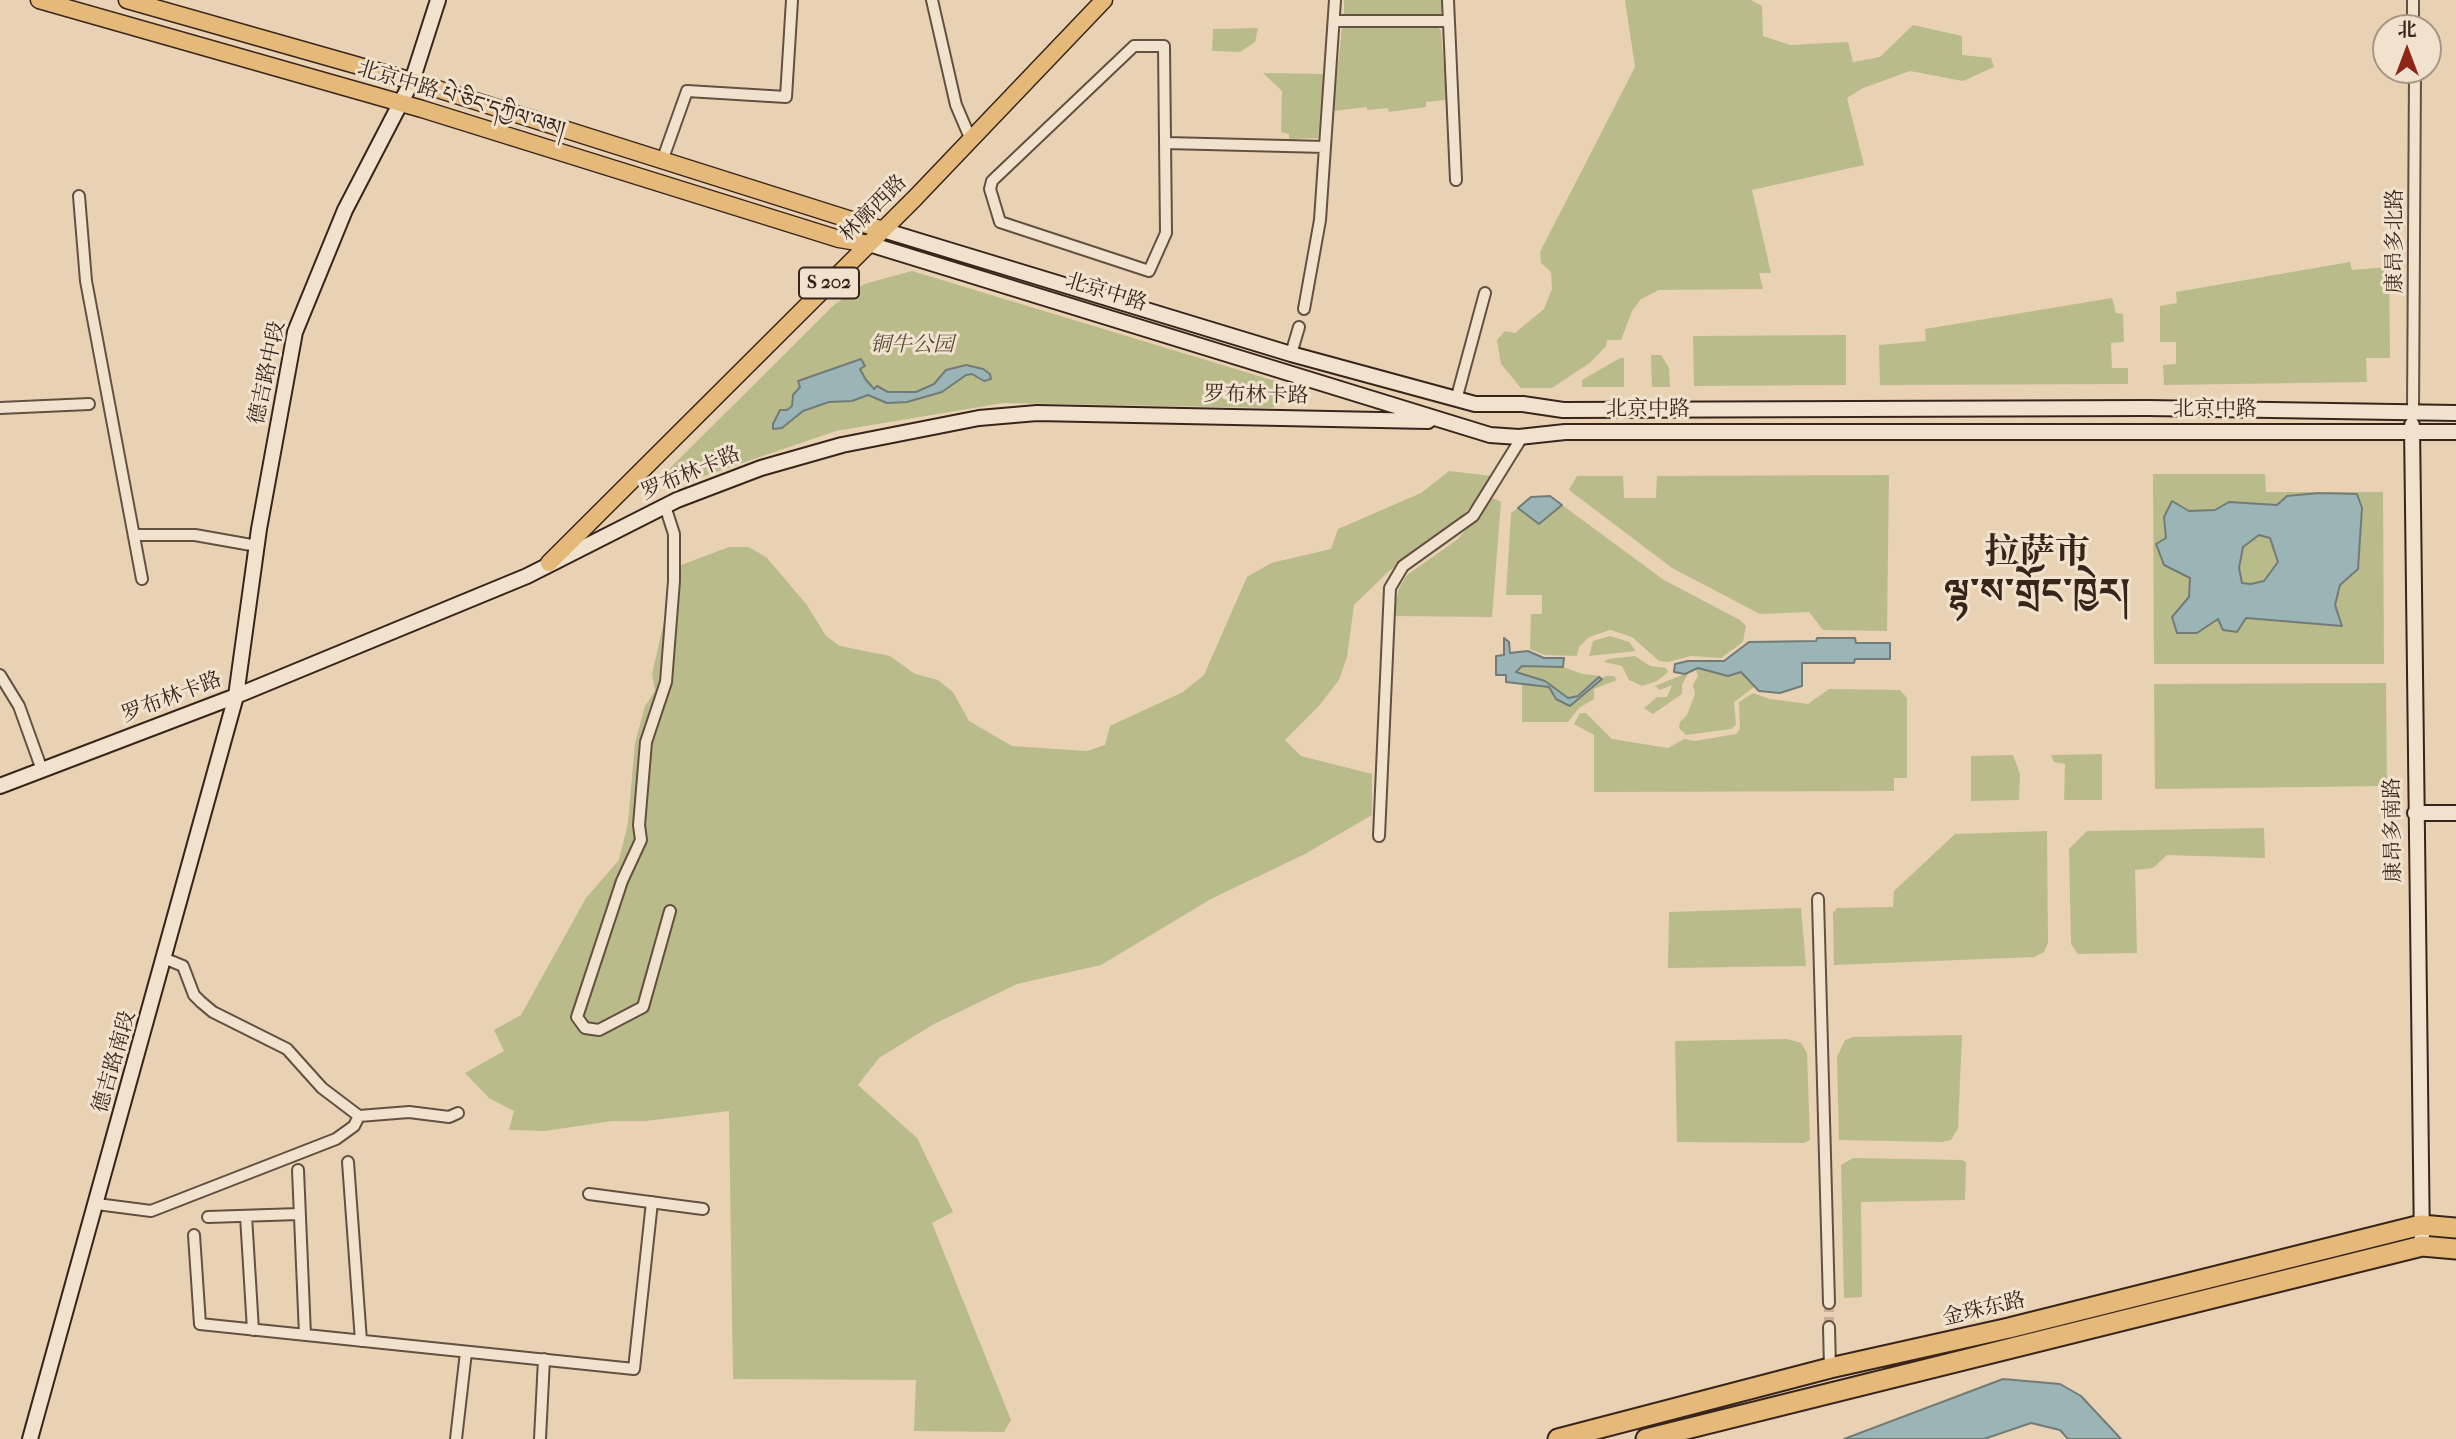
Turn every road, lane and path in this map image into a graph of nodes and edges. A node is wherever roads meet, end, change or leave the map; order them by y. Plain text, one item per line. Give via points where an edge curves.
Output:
1 (39, 0) edge
2 (127, 0) edge
3 (438, 0) edge
4 (792, 0) edge
5 (932, 0) edge
6 (1104, 0) edge
7 (1335, 0) edge
8 (1448, 0) edge
9 (1334, 21) junction
10 (1448, 21) junction
11 (412, 81) junction
12 (2414, 84) edge
13 (400, 102) junction
14 (971, 140) junction
15 (1167, 144) junction
16 (1325, 147) junction
17 (662, 160) junction
18 (1456, 180) dead end
19 (79, 196) dead end
20 (883, 230) junction
21 (869, 244) junction
22 (1485, 293) dead end
23 (1304, 309) dead end
24 (1299, 327) dead end
25 (1291, 354) junction
26 (1456, 400) junction
27 (89, 404) dead end
28 (0, 408) edge
29 (2413, 413) junction
30 (2456, 413) edge
31 (1447, 423) junction
32 (2412, 432) junction
33 (2456, 432) edge
34 (1522, 437) junction
35 (665, 506) junction
36 (134, 535) junction
37 (257, 546) junction
38 (550, 563) junction
39 (142, 579) dead end
40 (0, 675) edge
41 (236, 696) junction
42 (41, 770) junction
43 (0, 786) edge
44 (2415, 813) junction
45 (2456, 813) edge
46 (1379, 836) dead end
47 (1818, 899) dead end
48 (670, 911) dead end
49 (166, 959) junction
50 (458, 1113) dead end
51 (359, 1116) junction
52 (348, 1162) dead end
53 (298, 1170) dead end
54 (589, 1194) dead end
55 (652, 1202) junction
56 (97, 1204) junction
57 (704, 1209) dead end
58 (299, 1214) junction
59 (246, 1216) junction
60 (208, 1217) dead end
61 (2421, 1225) junction
62 (2456, 1228) edge
63 (194, 1235) dead end
64 (2422, 1246) junction
65 (2456, 1249) edge
66 (1829, 1303) tunnel mouth
67 (1829, 1327) tunnel mouth
68 (253, 1330) junction
69 (305, 1335) junction
70 (361, 1341) junction
71 (466, 1352) junction
72 (544, 1359) junction
73 (1830, 1368) junction
74 (1603, 1434) edge
75 (30, 1439) edge
76 (456, 1439) edge
77 (540, 1439) edge
78 (1558, 1439) edge
79 (1646, 1439) edge

1 - 13 main road, 北京中路 པེ་ཅིང་དཀྱིལ་ལམ།
2 - 11 main road, 北京中路 པེ་ཅིང་དཀྱིལ་ལམ།
3 - 11 main road, 德吉路中段
4 - 17 street via 786,97 687,91
5 - 14 street via 956,105
6 - 14 main road, 林廓西路 / S 202
7 - 9 street
8 - 10 street
9 - 10 street
9 - 16 street
10 - 18 street
11 - 13 main road, 德吉路中段
11 - 17 main road, 北京中路 པེ་ཅིང་དཀྱིལ་ལམ།
12 - 29 street, 康昂多北路
13 - 21 main road, 北京中路 པེ་ཅིང་དཀྱིལ་ལམ། via 839,239
13 - 37 main road, 德吉路中段 via 345,210 295,332
14 - 20 main road, 林廓西路 / S 202
15 - 15 street via 1166,233 1149,271 1000,222 992,205 992,181 1134,46 1164,46
15 - 16 street
16 - 23 street via 1320,220
17 - 20 main road, 北京中路 པེ་ཅིང་དཀྱིལ་ལམ།
19 - 36 street via 86,281
20 - 21 main road, 林廓西路 / S 202
20 - 25 main road, 北京中路
21 - 31 main road, 北京中路
21 - 38 main road, 林廓西路 / S 202
22 - 26 street
24 - 25 street
25 - 26 main road, 北京中路
26 - 29 main road, 北京中路 via 1563,410 2148,408
27 - 28 street
29 - 30 main road, 北京中路
29 - 32 main road, 康昂多南路
31 - 34 main road, 北京中路 via 1490,435
31 - 35 main road, 罗布林卡路 via 1037,413 979,418 842,445 761,468
32 - 33 main road, 北京中路
32 - 34 main road, 北京中路 via 1565,432
32 - 44 main road, 康昂多南路
34 - 46 street via 1473,516 1403,566 1390,588
35 - 38 main road, 罗布林卡路
35 - 48 street via 674,534 666,682 646,742 641,840 622,881 577,1017 585,1028 599,1030 643,1007
36 - 37 street via 195,535
36 - 39 street
37 - 41 main road, 德吉路中段
38 - 41 main road, 罗布林卡路
40 - 42 street via 19,706
41 - 42 main road, 罗布林卡路
41 - 49 main road, 德吉路南段
42 - 43 main road, 罗布林卡路
44 - 45 main road
44 - 61 main road, 康昂多南路
47 - 66 street
49 - 51 street via 183,966 201,1002 296,1056 322,1088
49 - 56 main road, 德吉路南段
50 - 51 street
51 - 56 street via 354,1126 336,1139 151,1211
52 - 70 street
53 - 58 street
54 - 55 street
55 - 57 street
55 - 72 street via 634,1369
56 - 75 main road, 德吉路南段
58 - 59 street
58 - 69 street
59 - 60 street
59 - 68 street
61 - 62 highway, 金珠东路
61 - 64 main road, 康昂多南路
61 - 73 highway, 金珠东路
63 - 68 street via 200,1324
64 - 65 highway, 金珠东路
64 - 79 highway, 金珠东路
67 - 73 street
68 - 69 street
69 - 70 street
70 - 71 street
71 - 72 street
71 - 76 street
72 - 77 street
73 - 74 highway, 金珠东路
74 - 78 highway, 金珠东路

